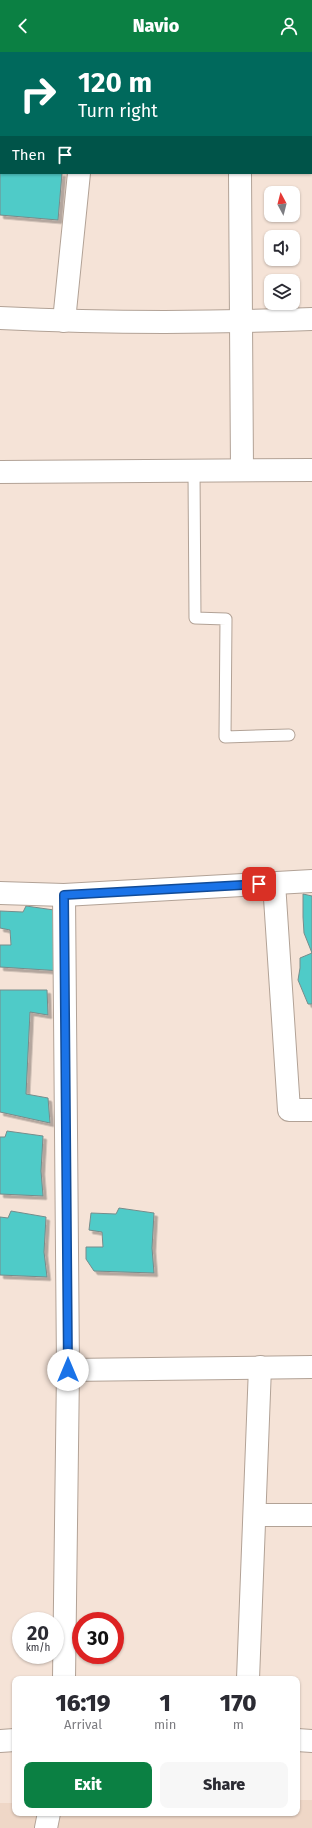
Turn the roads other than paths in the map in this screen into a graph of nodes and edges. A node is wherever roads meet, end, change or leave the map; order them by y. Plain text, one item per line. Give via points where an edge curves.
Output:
1 (79, 174) edge
2 (240, 174) edge
3 (0, 318) edge
4 (312, 319) edge
5 (64, 321) junction
6 (242, 322) junction
7 (242, 470) junction
8 (312, 470) edge
9 (194, 471) junction
10 (0, 472) edge
11 (289, 735) dead end
12 (312, 881) edge
13 (274, 883) junction
14 (0, 893) edge
15 (64, 895) junction
16 (312, 1110) edge
17 (260, 1367) junction
18 (312, 1367) edge
19 (68, 1370) junction
20 (255, 1515) junction
21 (312, 1515) edge
22 (64, 1676) edge
23 (248, 1676) edge
24 (12, 1740) edge
25 (300, 1740) edge
26 (0, 1741) edge
27 (312, 1741) edge
28 (48, 1816) edge
29 (46, 1828) edge

1 - 5 street
2 - 6 street
3 - 5 street
4 - 6 street
5 - 6 street
6 - 7 street
7 - 8 street
7 - 9 street
9 - 10 street
9 - 11 lane via 195,618 226,619 225,737
12 - 13 street
13 - 15 street
13 - 16 street via 289,1110
14 - 15 street
15 - 19 street
17 - 18 street
17 - 19 street
17 - 20 street
19 - 22 street
20 - 21 street
20 - 23 street
24 - 26 street
25 - 27 street
28 - 29 street

